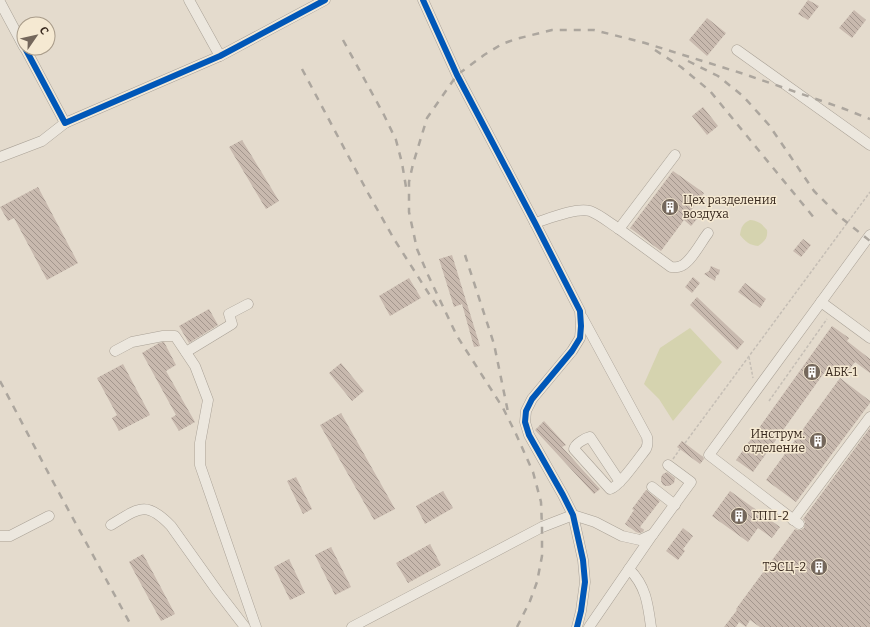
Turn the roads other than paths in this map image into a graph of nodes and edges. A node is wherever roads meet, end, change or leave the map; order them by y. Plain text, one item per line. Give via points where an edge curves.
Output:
1 (189, 0) edge
2 (325, 0) edge
3 (423, 0) edge
4 (0, 2) edge
5 (16, 32) edge
6 (737, 50) dead end
7 (29, 56) edge
8 (220, 56) junction
9 (65, 123) junction
10 (870, 145) edge
11 (675, 155) dead end
12 (0, 157) edge
13 (535, 223) junction
14 (619, 229) junction
15 (708, 233) dead end
16 (870, 235) edge
17 (821, 302) junction
18 (248, 304) dead end
19 (580, 311) junction
20 (870, 338) edge
21 (115, 351) dead end
22 (186, 352) junction
23 (870, 417) edge
24 (668, 465) road end
25 (620, 482) junction
26 (652, 487) dead end
27 (675, 505) junction
28 (573, 515) junction
29 (49, 516) dead end
30 (111, 525) dead end
31 (653, 534) junction
32 (0, 536) edge
33 (630, 568) junction
34 (245, 627) edge
35 (256, 627) edge
36 (352, 627) edge
37 (577, 627) edge
38 (589, 627) edge
39 (650, 627) edge

1 - 8 street
2 - 8 street
3 - 13 street via 457,75
4 - 5 street
6 - 10 street
7 - 9 street
8 - 9 street
9 - 12 street via 42,141
11 - 14 street
13 - 14 street via 570,212 589,211
13 - 19 street
14 - 15 street via 671,267 677,268 688,260
16 - 17 street
17 - 20 street
17 - 23 street via 709,455 796,522
18 - 22 street via 229,314 232,324
19 - 25 street via 647,437 648,446
19 - 28 street via 580,338 532,399 526,411 525,422 529,435
21 - 22 street via 132,342 175,336
22 - 35 street via 195,366 208,400 200,443 200,465
24 - 27 street via 691,482
25 - 25 street via 610,489 574,450 575,446 590,437
26 - 27 street
27 - 31 street
28 - 31 street via 595,522 622,536 640,540
28 - 36 street via 542,527
28 - 37 street via 585,582
29 - 32 street via 10,536
30 - 34 street via 132,512 144,509 162,517
31 - 33 street
33 - 38 street
33 - 39 street via 646,594

